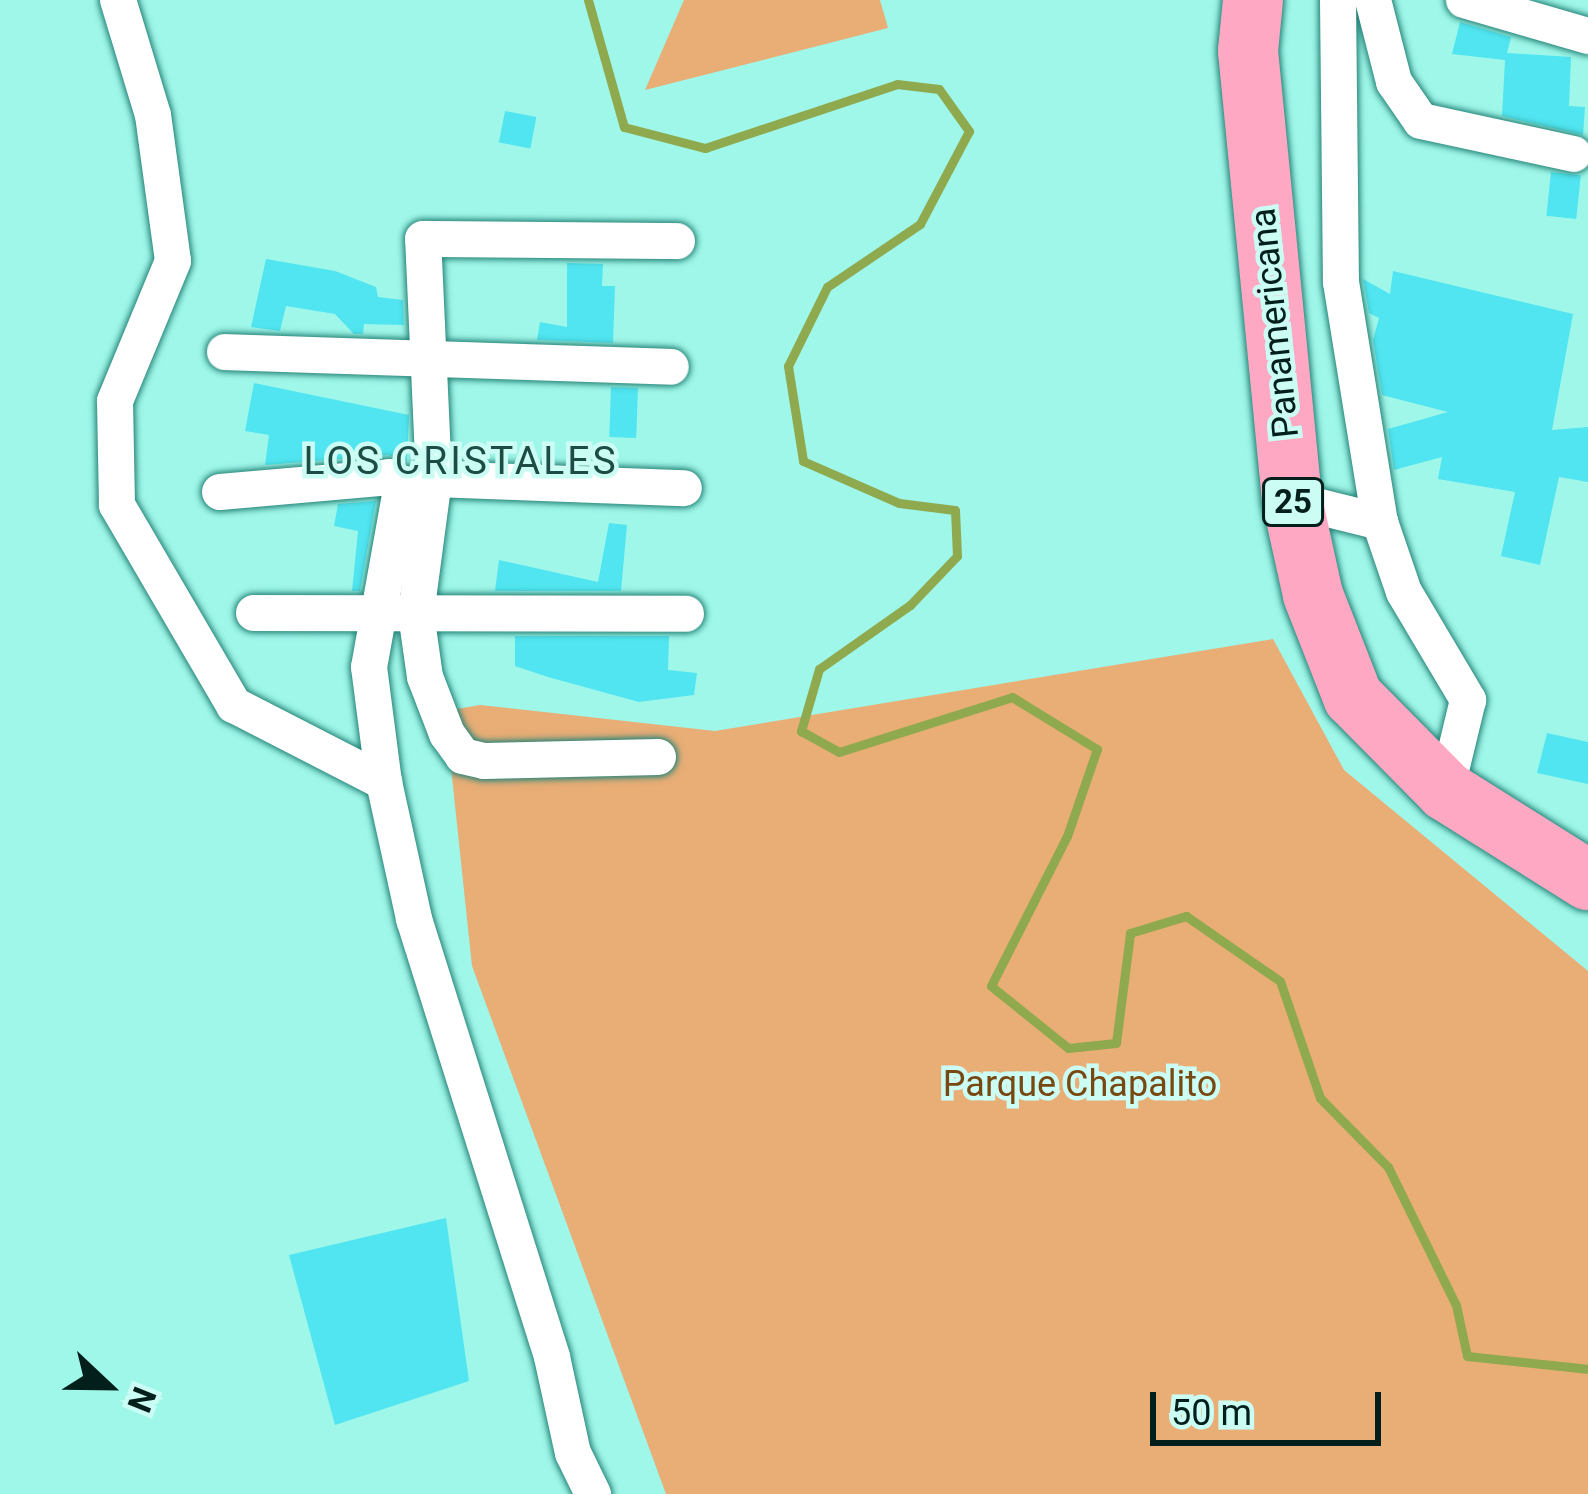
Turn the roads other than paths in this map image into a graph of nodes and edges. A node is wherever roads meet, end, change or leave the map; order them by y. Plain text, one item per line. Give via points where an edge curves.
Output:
1 (118, 0) edge
2 (1252, 0) edge
3 (1338, 0) edge
4 (1372, 0) edge
5 (1464, 0) edge
6 (1588, 36) edge
7 (1573, 154) dead end
8 (677, 241) dead end
9 (225, 352) dead end
10 (432, 357) junction
11 (671, 367) dead end
12 (434, 479) junction
13 (684, 488) dead end
14 (220, 492) dead end
15 (1292, 500) junction
16 (1380, 522) junction
17 (254, 613) dead end
18 (398, 613) junction
19 (686, 614) dead end
20 (658, 757) dead end
21 (384, 782) junction
22 (1446, 791) junction
23 (1588, 880) edge
24 (593, 1494) edge

1 - 21 street via 153,115 173,261 115,401 117,505 234,705
2 - 15 main road, Panamericana / 25 via 1248,51
3 - 16 street via 1341,281
4 - 7 street via 1394,82 1421,121
5 - 6 street
8 - 10 street via 424,239
9 - 10 street
10 - 11 street
10 - 12 street
12 - 13 street
12 - 18 street
14 - 18 street via 398,478
15 - 16 street
15 - 22 main road, Panamericana / 25 via 1313,596 1353,697
16 - 22 street via 1405,592 1468,700
17 - 18 street
18 - 19 street
18 - 20 street via 463,756
18 - 21 street via 369,667
21 - 24 street via 414,919 552,1357 573,1453
22 - 23 main road, Panamericana / 25

